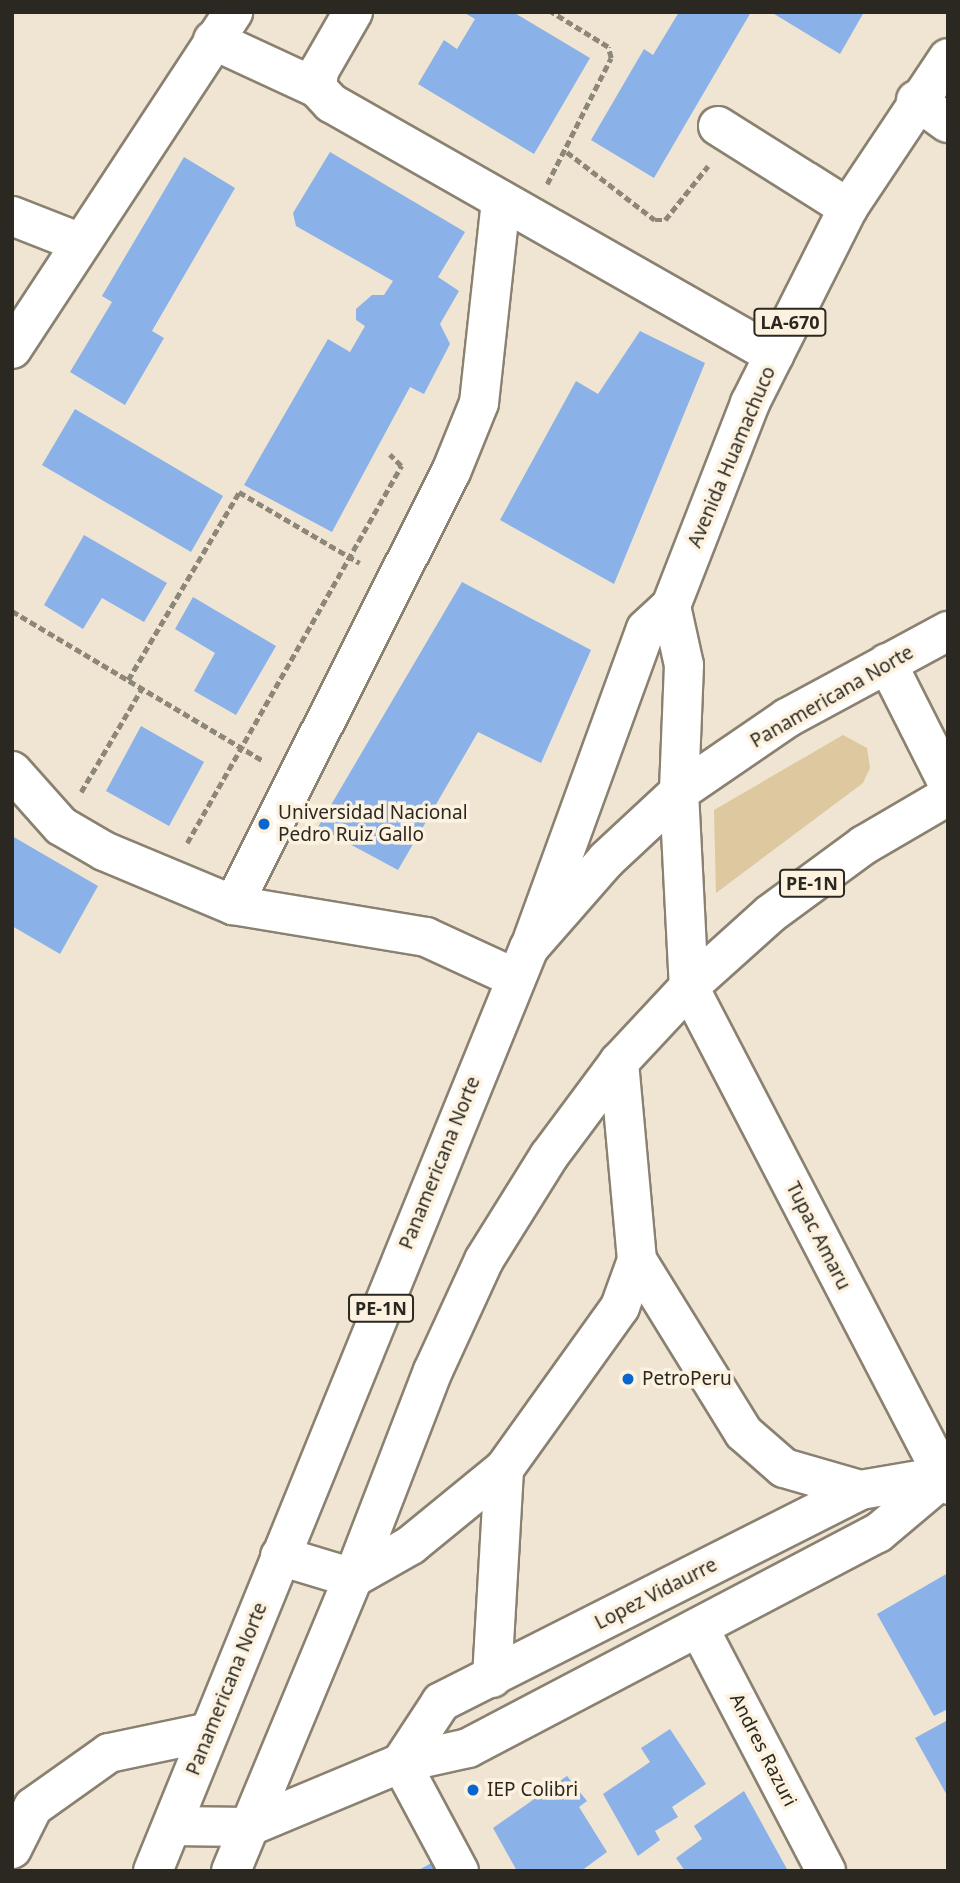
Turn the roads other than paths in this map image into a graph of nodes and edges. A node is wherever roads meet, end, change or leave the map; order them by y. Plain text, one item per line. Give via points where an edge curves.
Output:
1 (353, 12) edge
2 (223, 26) edge
3 (948, 58) edge
4 (317, 88) junction
5 (916, 100) junction
6 (948, 122) edge
7 (726, 130) road end
8 (515, 208) junction
9 (848, 208) junction
10 (12, 216) edge
11 (81, 243) junction
12 (12, 349) edge
13 (774, 355) junction
14 (670, 606) junction
15 (948, 631) edge
16 (887, 663) junction
17 (12, 771) edge
18 (948, 784) edge
19 (679, 792) junction
20 (948, 796) edge
21 (233, 905) junction
22 (522, 963) junction
23 (689, 987) junction
24 (620, 1062) junction
25 (637, 1261) junction
26 (504, 1469) junction
27 (946, 1479) edge
28 (860, 1490) junction
29 (280, 1556) junction
30 (353, 1578) junction
31 (700, 1630) junction
32 (492, 1678) junction
33 (209, 1732) junction
34 (401, 1763) junction
35 (172, 1826) junction
36 (248, 1827) junction
37 (12, 1849) edge
38 (153, 1871) edge
39 (231, 1871) edge
40 (459, 1871) edge
41 (826, 1871) edge

1 - 4 main road via 318,71
2 - 4 main road
2 - 11 main road
3 - 5 main road, Avenida Huamachuco / LA-670
4 - 8 main road via 331,103
5 - 6 main road
5 - 9 main road, Avenida Huamachuco / LA-670
7 - 9 main road
8 - 13 main road
8 - 21 main road via 479,403 451,472
9 - 13 main road, Avenida Huamachuco / LA-670
10 - 11 main road
11 - 12 main road
13 - 14 main road, Avenida Huamachuco / LA-670 via 750,403
14 - 19 main road via 684,665
14 - 22 main road, Avenida Huamachuco / LA-670 via 646,629
15 - 16 main road, Panamericana Norte / PE-1N
16 - 18 main road
16 - 19 main road, Panamericana Norte / PE-1N via 787,718
17 - 21 main road via 61,826 104,851
19 - 22 main road, Panamericana Norte / PE-1N via 606,860
19 - 23 main road
20 - 23 main road, PE-1N via 864,845 770,914
21 - 22 main road via 426,937
22 - 29 main road, Panamericana Norte / PE-1N
23 - 24 main road, PE-1N
23 - 27 main road, Tupac Amaru
24 - 25 main road
24 - 30 main road, PE-1N via 549,1156 484,1260 433,1371
25 - 26 main road via 621,1307
25 - 28 main road via 744,1433 784,1468
26 - 30 main road via 411,1545
26 - 32 main road
27 - 28 main road, Lopez Vidaurre
27 - 31 main road via 878,1533
28 - 32 main road, Lopez Vidaurre
29 - 30 main road
29 - 33 main road, Panamericana Norte / PE-1N
30 - 36 main road, PE-1N
31 - 34 main road via 468,1748
31 - 41 main road, Andres Razuri
32 - 34 main road, Lopez Vidaurre via 441,1702
33 - 35 main road, Panamericana Norte / PE-1N
33 - 37 main road via 109,1753 33,1807
34 - 36 main road
34 - 40 main road
35 - 36 main road
35 - 38 main road, Panamericana Norte / PE-1N
36 - 39 main road, PE-1N

